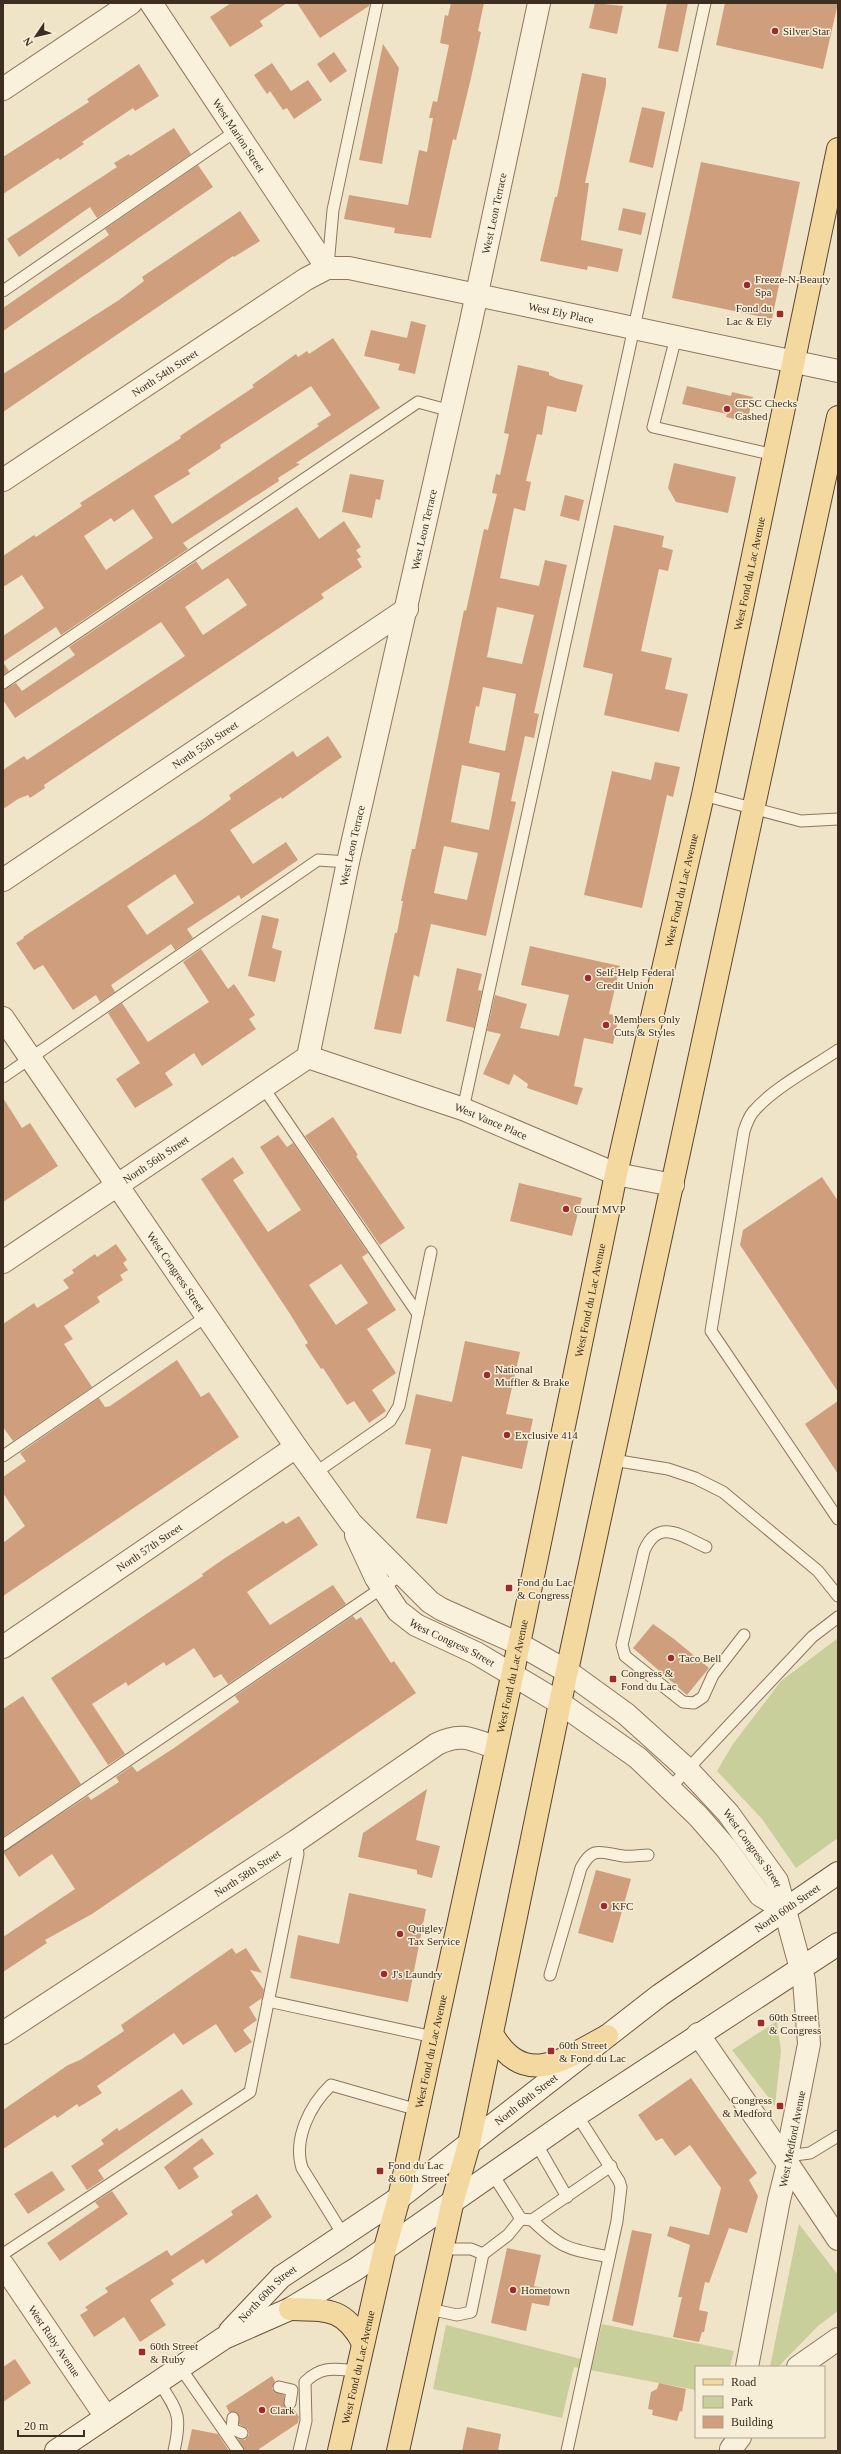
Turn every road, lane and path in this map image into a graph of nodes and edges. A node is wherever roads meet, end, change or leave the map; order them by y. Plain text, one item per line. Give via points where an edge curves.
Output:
1 (131, 3) edge
2 (152, 3) edge
3 (377, 3) edge
4 (539, 3) edge
5 (706, 3) edge
6 (3, 89) edge
7 (236, 131) junction
8 (838, 149) edge
9 (327, 268) junction
10 (3, 291) edge
11 (477, 297) junction
12 (634, 327) junction
13 (676, 337) junction
14 (794, 362) junction
15 (838, 371) edge
16 (451, 411) junction
17 (838, 417) edge
18 (774, 454) junction
19 (3, 480) edge
20 (407, 609) junction
21 (3, 683) edge
22 (703, 795) junction
23 (755, 810) junction
24 (838, 819) edge
25 (348, 862) junction
26 (3, 880) edge
27 (3, 1018) edge
28 (838, 1050) edge
29 (308, 1057) junction
30 (30, 1058) junction
31 (3, 1077) edge
32 (263, 1086) junction
33 (463, 1109) junction
34 (616, 1174) junction
35 (117, 1184) junction
36 (673, 1186) junction
37 (431, 1252) dead end
38 (3, 1262) edge
39 (418, 1314) junction
40 (207, 1316) junction
41 (296, 1447) junction
42 (3, 1456) edge
43 (614, 1460) junction
44 (315, 1473) junction
45 (838, 1519) edge
46 (351, 1523) junction
47 (706, 1547) dead end
48 (402, 1575) junction
49 (382, 1588) junction
50 (838, 1596) edge
51 (838, 1616) edge
52 (744, 1635) dead end
53 (519, 1644) junction
54 (3, 1647) edge
55 (568, 1672) junction
56 (512, 1676) junction
57 (560, 1703) junction
58 (496, 1748) junction
59 (686, 1769) junction
60 (670, 1788) junction
61 (296, 1841) junction
62 (3, 1845) edge
63 (648, 1855) dead end
64 (838, 1873) edge
65 (785, 1910) junction
66 (838, 1944) edge
67 (802, 1968) junction
68 (550, 1975) dead end
69 (268, 2001) junction
70 (3, 2033) edge
71 (492, 2034) junction
72 (698, 2034) junction
73 (607, 2036) junction
74 (434, 2037) junction
75 (418, 2110) junction
76 (577, 2116) junction
77 (838, 2136) edge
78 (536, 2143) junction
79 (469, 2144) junction
80 (788, 2160) junction
81 (611, 2166) junction
82 (492, 2173) junction
83 (567, 2196) junction
84 (399, 2198) junction
85 (453, 2200) junction
86 (527, 2220) junction
87 (344, 2236) junction
88 (838, 2239) edge
89 (385, 2248) junction
90 (442, 2250) junction
91 (3, 2254) edge
92 (483, 2254) junction
93 (609, 2257) junction
94 (3, 2265) edge
95 (290, 2309) junction
96 (429, 2309) junction
97 (224, 2338) junction
98 (838, 2339) edge
99 (363, 2343) junction
100 (747, 2366) edge
101 (799, 2366) edge
102 (180, 2367) junction
103 (357, 2370) junction
104 (159, 2382) junction
105 (305, 2382) junction
106 (280, 2388) dead end
107 (292, 2390) junction
108 (290, 2403) dead end
109 (106, 2417) junction
110 (56, 2451) edge
111 (174, 2451) edge
112 (238, 2451) edge
113 (299, 2451) edge
114 (339, 2451) edge
115 (398, 2451) edge
116 (566, 2451) edge

1 - 6 street
2 - 7 street, West Marion Street
3 - 9 lane via 332,210
4 - 11 street, West Leon Terrace
5 - 12 lane
7 - 9 street, West Marion Street
7 - 10 lane
8 - 14 main road, West Fond du Lac Avenue
9 - 11 street, West Ely Place via 349,268
9 - 19 street, North 54th Street via 299,283
11 - 12 street, West Ely Place
11 - 16 street, West Leon Terrace
12 - 13 street, West Ely Place
12 - 33 lane
13 - 14 street, West Ely Place
13 - 18 lane via 653,427
14 - 15 street
14 - 18 main road, West Fond du Lac Avenue
16 - 20 street, West Leon Terrace
16 - 21 lane via 418,402
17 - 23 main road
18 - 22 main road, West Fond du Lac Avenue
20 - 25 street, West Leon Terrace
20 - 26 street, North 55th Street
22 - 23 lane
22 - 34 main road, West Fond du Lac Avenue
23 - 24 lane via 801,821
23 - 36 main road
25 - 29 street, West Leon Terrace
25 - 30 lane via 318,860
27 - 30 street, West Congress Street
28 - 45 lane via 757,1108 744,1131 711,1331
29 - 32 street, North 56th Street
29 - 33 street, West Vance Place
30 - 31 lane
30 - 35 street, West Congress Street
32 - 35 street, North 56th Street
32 - 39 lane
33 - 34 street, West Vance Place
34 - 36 street, West Vance Place
34 - 53 main road, West Fond du Lac Avenue
35 - 38 street, North 56th Street
35 - 40 street, West Congress Street
36 - 43 main road
37 - 39 lane
39 - 44 lane via 396,1414
40 - 41 street, West Congress Street
40 - 42 lane
41 - 44 street, West Congress Street
41 - 54 street, North 57th Street
43 - 50 lane via 668,1469 695,1478 723,1492 807,1561
43 - 55 main road
44 - 46 street, West Congress Street
46 - 48 street, West Congress Street
46 - 49 street, West Congress Street
47 - 52 lane via 667,1531 657,1532 649,1539 622,1645 625,1656 683,1702 694,1703 703,1697 713,1675
48 - 49 lane
48 - 53 street, West Congress Street via 441,1609
49 - 56 street, West Congress Street via 398,1610 416,1625 476,1653
49 - 62 lane
51 - 59 lane via 812,1636 714,1744
53 - 55 street, West Congress Street
53 - 56 main road, West Fond du Lac Avenue
55 - 57 main road
55 - 59 street, West Congress Street via 626,1714
56 - 57 street, West Congress Street
56 - 58 main road, West Fond du Lac Avenue
57 - 60 street, West Congress Street via 638,1758
57 - 71 main road
58 - 61 street, North 58th Street via 470,1738 451,1737
58 - 74 main road, West Fond du Lac Avenue
59 - 60 lane
59 - 65 street, West Congress Street via 728,1813 765,1864 777,1882
60 - 65 street, West Congress Street via 721,1842 760,1895
61 - 69 lane via 298,1854
61 - 70 street, North 58th Street
63 - 68 lane via 625,1856 597,1851 588,1856 581,1868
64 - 65 street, North 60th Street
65 - 67 street, West Medford Avenue
65 - 73 street, North 60th Street via 660,1995
66 - 67 street, North 60th Street
67 - 72 street, North 60th Street
67 - 80 street, West Medford Avenue via 809,2044
69 - 74 lane
69 - 91 lane via 250,2092
71 - 73 main road via 506,2054 524,2064 536,2067 559,2061
71 - 79 main road
72 - 76 street, North 60th Street
72 - 80 street
73 - 79 street, North 60th Street
74 - 75 main road, West Fond du Lac Avenue
75 - 84 main road, West Fond du Lac Avenue
75 - 87 lane via 331,2085 319,2097 298,2141 298,2156 302,2168
76 - 78 street, North 60th Street
76 - 81 lane
77 - 80 lane via 810,2153
78 - 82 street, North 60th Street
78 - 83 lane
79 - 84 street, North 60th Street
79 - 85 main road
80 - 88 street
80 - 100 street, West Medford Avenue
81 - 83 lane
81 - 93 lane via 621,2187
82 - 85 street, North 60th Street
82 - 86 lane
83 - 86 lane
84 - 87 street, North 60th Street
84 - 89 main road, West Fond du Lac Avenue
85 - 89 street, North 60th Street
85 - 90 main road
86 - 92 lane
86 - 93 lane via 568,2249
87 - 97 street, North 60th Street via 281,2277
89 - 95 street, North 60th Street
89 - 99 main road, West Fond du Lac Avenue
90 - 92 lane via 471,2249
90 - 96 main road
92 - 96 lane via 471,2312 457,2315
93 - 116 lane
94 - 109 street, West Ruby Avenue
95 - 97 street, North 60th Street
95 - 99 main road via 318,2309 335,2313 353,2326
96 - 115 main road
97 - 102 street, North 60th Street
98 - 101 street
99 - 103 main road, West Fond du Lac Avenue
102 - 104 street, North 60th Street
102 - 112 lane via 233,2429
103 - 105 lane via 330,2369 314,2372
103 - 114 main road, West Fond du Lac Avenue
104 - 109 street, North 60th Street
104 - 111 lane via 177,2411 180,2426
105 - 107 lane
105 - 113 lane via 306,2421
106 - 107 lane
107 - 108 lane
109 - 110 street, North 60th Street

